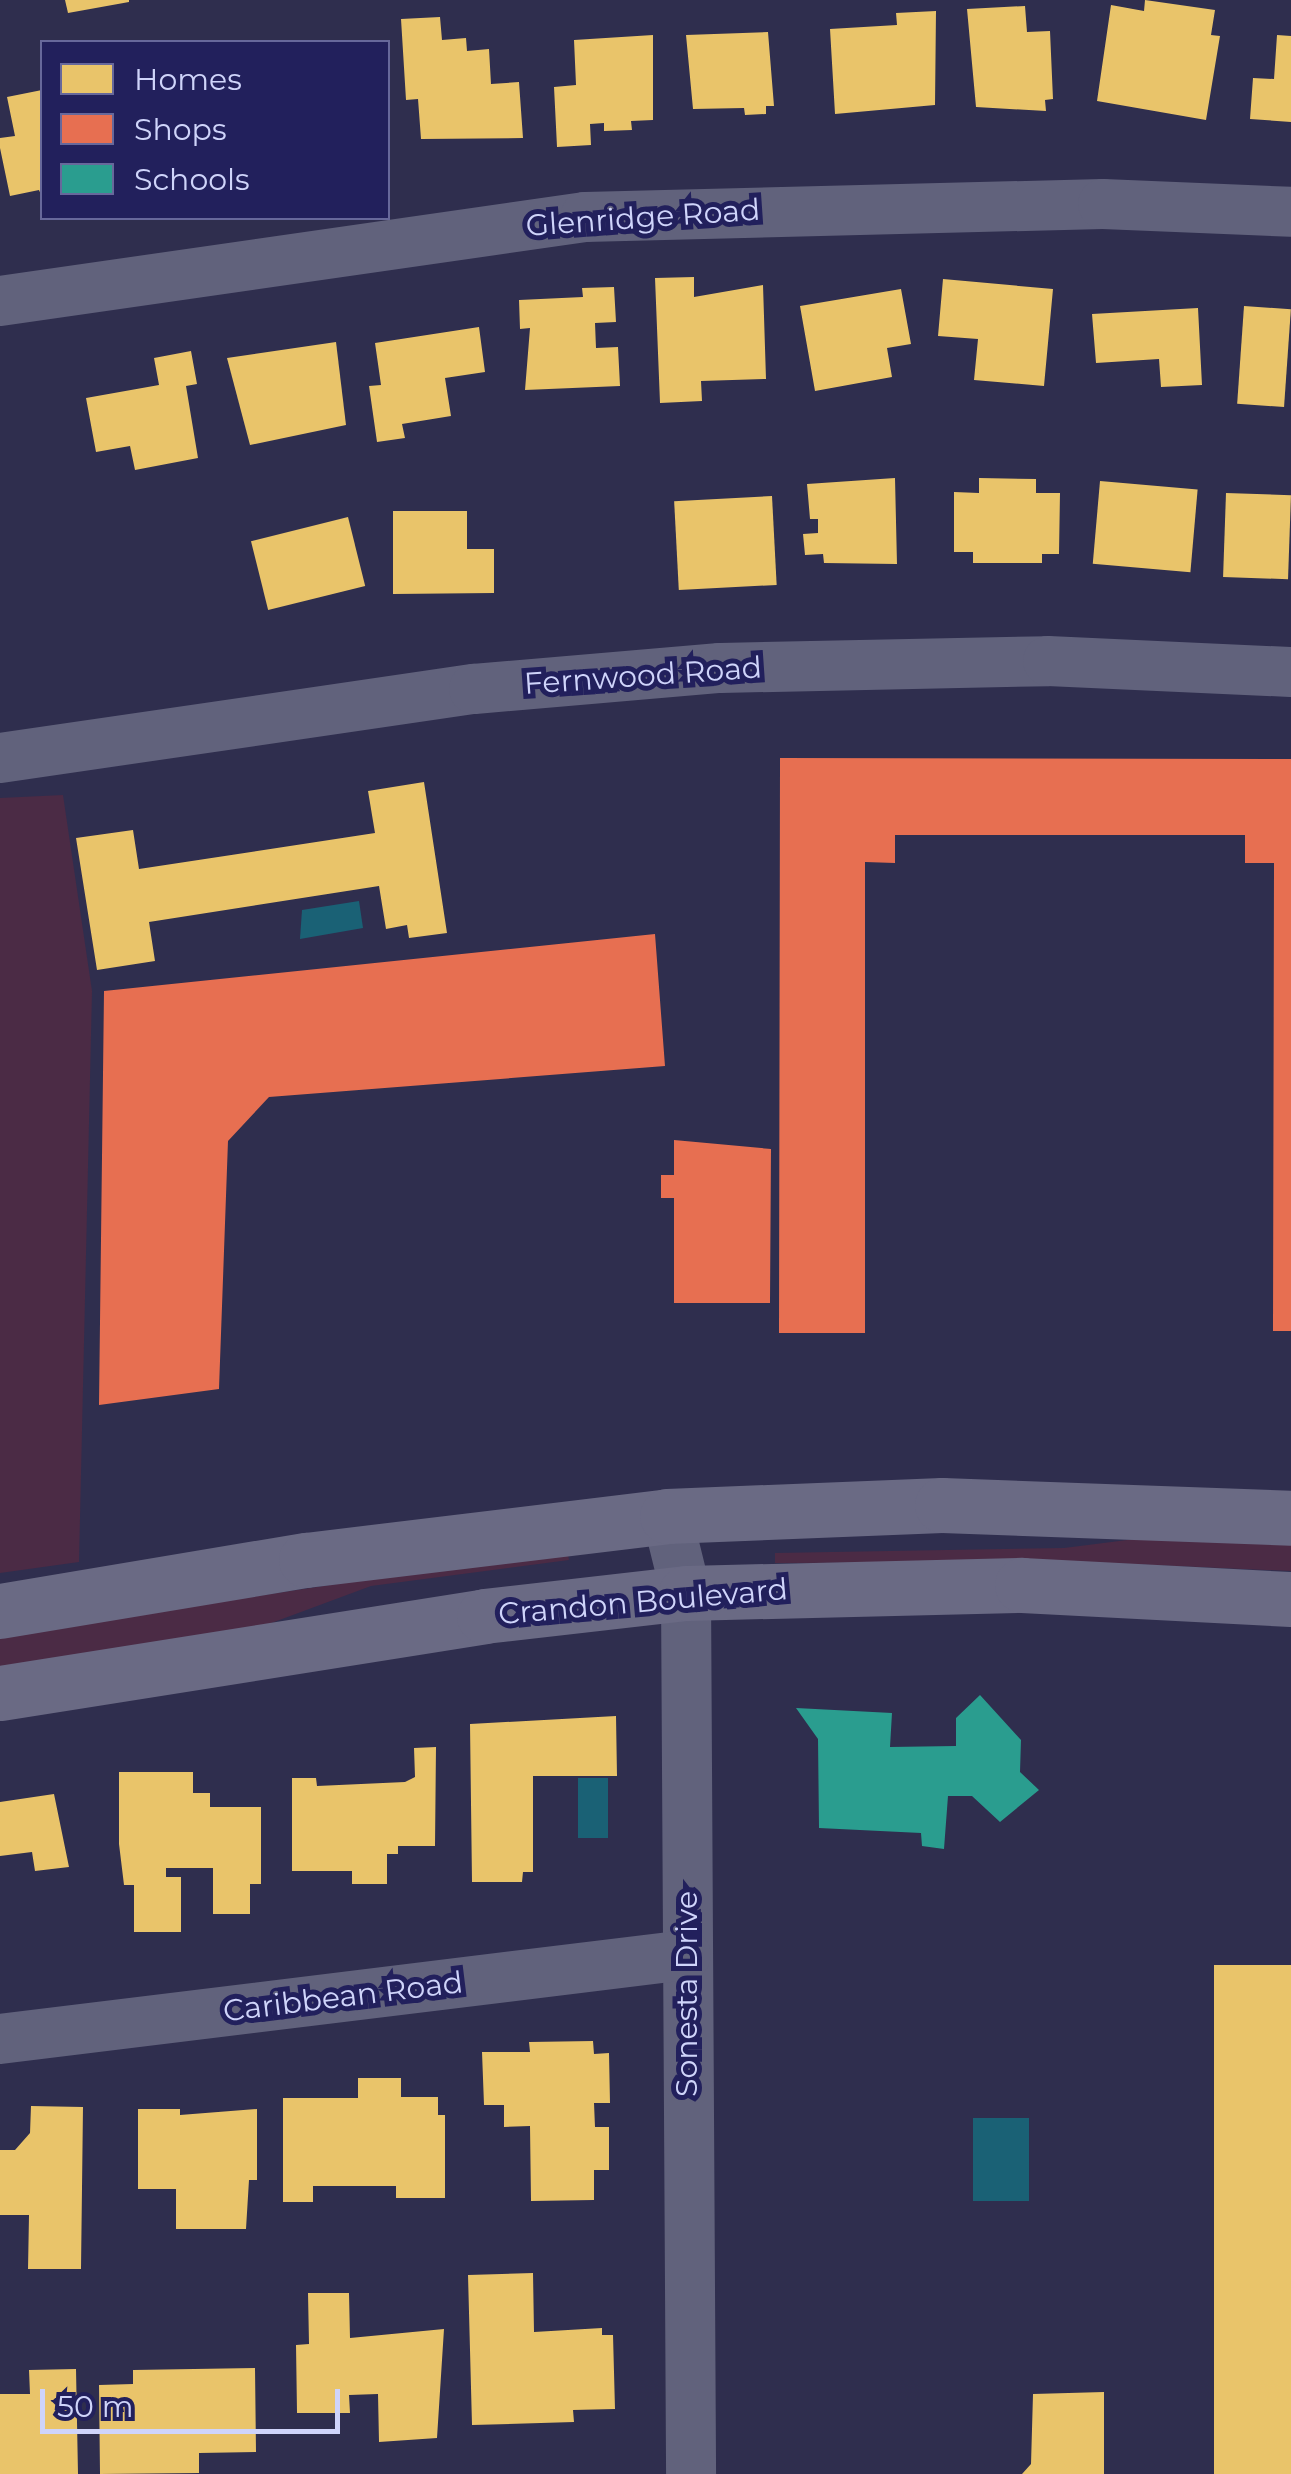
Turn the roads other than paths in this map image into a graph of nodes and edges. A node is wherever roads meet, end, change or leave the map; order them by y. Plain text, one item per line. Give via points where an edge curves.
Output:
1 (1291, 212) edge
2 (0, 300) edge
3 (1291, 672) edge
4 (0, 758) edge
5 (667, 1516) junction
6 (1291, 1518) edge
7 (686, 1593) junction
8 (1291, 1599) edge
9 (0, 1612) edge
10 (0, 1693) edge
11 (686, 1955) junction
12 (0, 2040) edge
13 (691, 2474) edge

1 - 2 street, Glenridge Road via 1103,204 585,217
3 - 4 street, Fernwood Road via 1048,661 720,668 474,689
5 - 6 main road via 942,1505
5 - 7 street, Sonesta Drive
5 - 9 main road via 326,1557
7 - 8 main road, Crandon Boulevard via 1022,1585
7 - 10 main road, Crandon Boulevard via 484,1616
7 - 11 street, Sonesta Drive
11 - 12 street, Caribbean Road
11 - 13 street, Sonesta Drive

